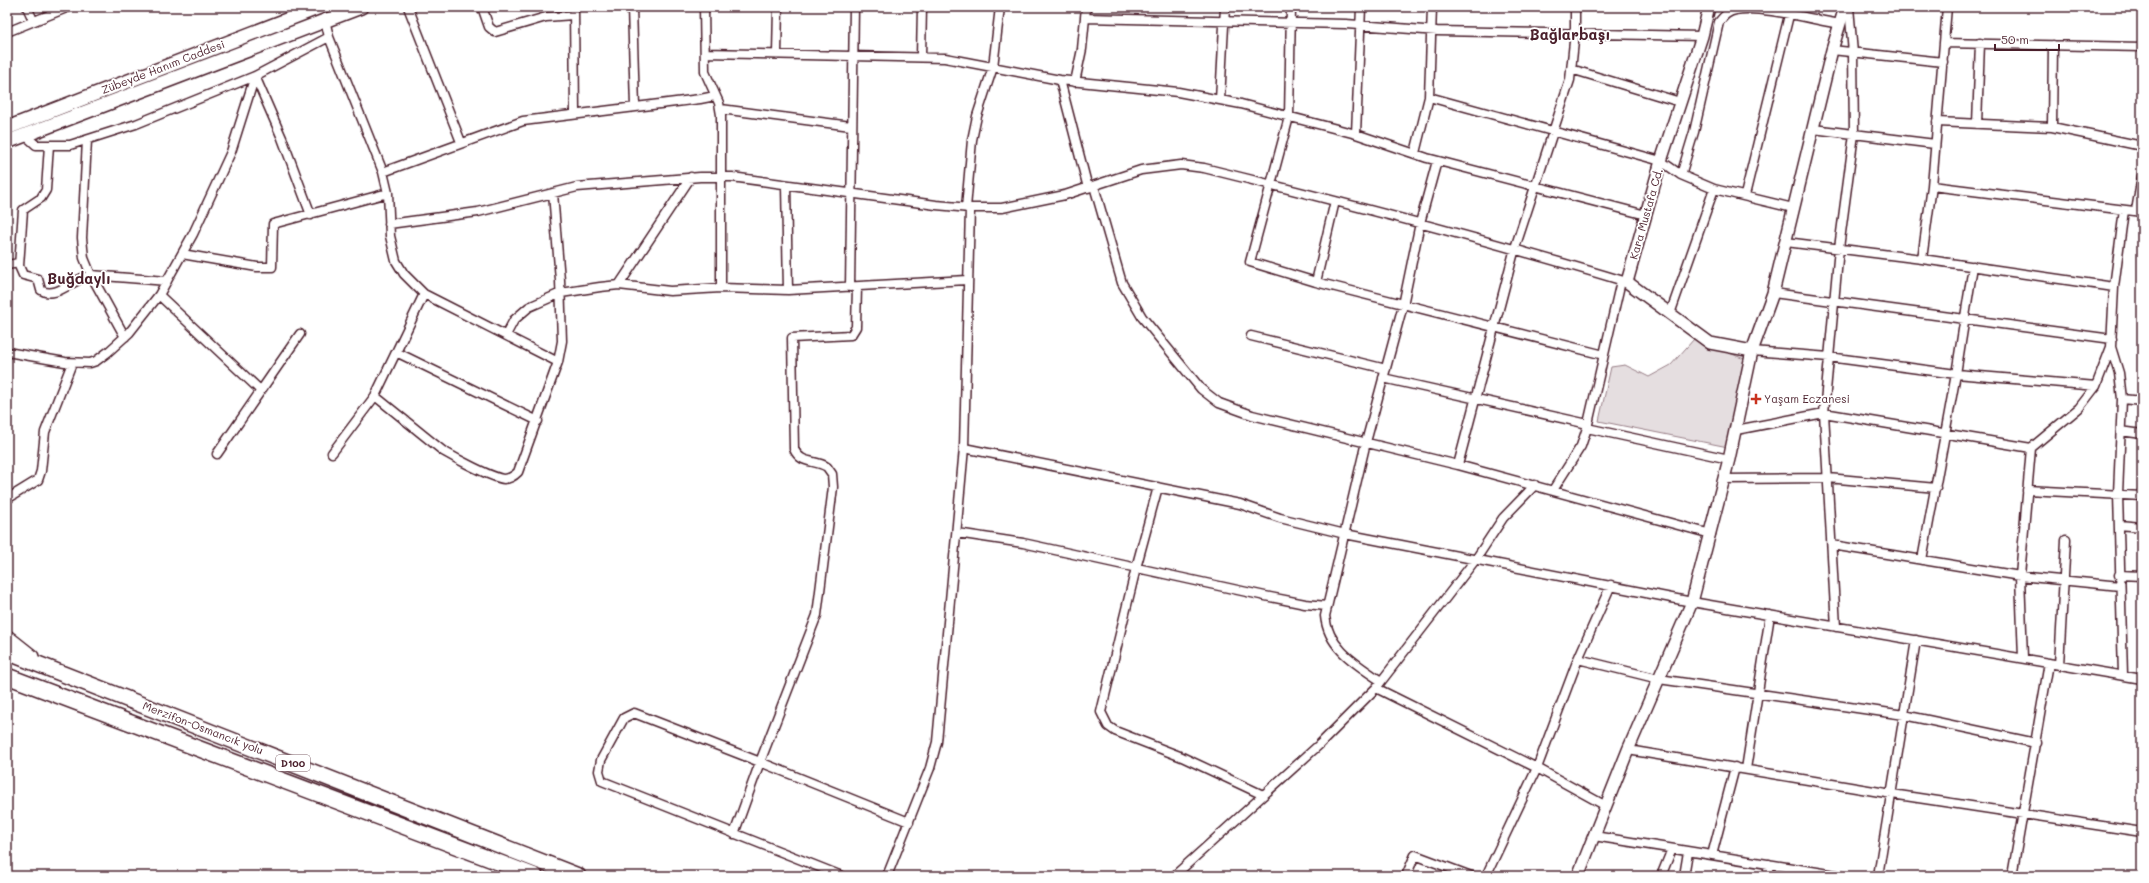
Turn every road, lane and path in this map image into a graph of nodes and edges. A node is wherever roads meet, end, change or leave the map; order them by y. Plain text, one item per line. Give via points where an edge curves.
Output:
1 (27, 7) edge
2 (69, 7) edge
3 (318, 7) edge
4 (360, 7) edge
5 (408, 7) edge
6 (482, 7) edge
7 (632, 7) edge
8 (704, 7) edge
9 (778, 7) edge
10 (854, 7) edge
11 (922, 7) edge
12 (1000, 7) edge
13 (1086, 7) edge
14 (1225, 7) edge
15 (1291, 7) edge
16 (1361, 7) edge
17 (1432, 7) edge
18 (1575, 7) edge
19 (1709, 7) edge
20 (1845, 7) edge
21 (1849, 7) edge
22 (1947, 7) edge
23 (573, 11) edge
24 (1790, 11) edge
25 (1085, 18) junction
26 (33, 20) junction
27 (325, 20) junction
28 (1224, 21) junction
29 (1291, 22) junction
30 (1840, 24) junction
31 (1360, 26) junction
32 (1432, 30) junction
33 (7, 32) edge
34 (1575, 32) junction
35 (1702, 36) junction
36 (329, 37) junction
37 (1944, 43) junction
38 (1980, 44) junction
39 (2053, 45) junction
40 (2142, 47) edge
41 (1832, 50) junction
42 (1853, 52) junction
43 (705, 53) junction
44 (777, 54) junction
45 (852, 56) junction
46 (921, 57) junction
47 (1943, 62) junction
48 (993, 67) junction
49 (1571, 69) junction
50 (255, 76) junction
51 (1060, 80) junction
52 (1075, 82) junction
53 (715, 96) junction
54 (1428, 97) junction
55 (1220, 100) junction
56 (1680, 102) junction
57 (634, 107) junction
58 (721, 109) junction
59 (575, 114) junction
60 (1290, 117) junction
61 (1937, 122) junction
62 (1978, 124) junction
63 (851, 126) junction
64 (2052, 127) junction
65 (7, 128) edge
66 (1813, 129) junction
67 (1552, 131) junction
68 (1356, 134) junction
69 (1854, 134) junction
70 (25, 135) junction
71 (87, 140) junction
72 (7, 142) edge
73 (461, 142) junction
74 (1935, 144) junction
75 (49, 145) junction
76 (2142, 146) edge
77 (1415, 153) junction
78 (1437, 160) junction
79 (1661, 161) junction
80 (383, 172) junction
81 (1681, 175) junction
82 (720, 176) junction
83 (2142, 176) edge
84 (691, 177) junction
85 (1271, 185) junction
86 (786, 186) junction
87 (1534, 186) junction
88 (1932, 186) junction
89 (1091, 187) junction
90 (1714, 189) junction
91 (388, 193) junction
92 (553, 193) junction
93 (850, 194) junction
94 (1745, 195) junction
95 (1335, 201) junction
96 (968, 208) junction
97 (1793, 208) junction
98 (2124, 210) junction
99 (2139, 212) edge
100 (311, 215) junction
101 (1646, 215) junction
102 (1420, 223) junction
103 (389, 224) junction
104 (1786, 242) junction
105 (1515, 248) junction
106 (1839, 248) junction
107 (182, 254) junction
108 (1922, 259) junction
109 (19, 262) junction
110 (7, 265) edge
111 (1973, 266) junction
112 (91, 275) junction
113 (967, 280) junction
114 (167, 281) junction
115 (1624, 281) junction
116 (1316, 282) junction
117 (619, 286) junction
118 (853, 287) junction
119 (2114, 287) junction
120 (721, 288) junction
121 (788, 290) junction
122 (560, 293) junction
123 (1773, 293) junction
124 (424, 294) junction
125 (159, 295) junction
126 (1834, 302) junction
127 (1403, 305) junction
128 (1670, 314) junction
129 (1966, 319) junction
130 (1494, 328) junction
131 (300, 334) dead end
132 (506, 335) junction
133 (1251, 336) dead end
134 (125, 337) junction
135 (2112, 343) junction
136 (1752, 351) junction
137 (7, 352) edge
138 (396, 352) junction
139 (1604, 355) junction
140 (1829, 357) junction
141 (72, 362) junction
142 (558, 362) junction
143 (1386, 370) junction
144 (1956, 374) junction
145 (1383, 378) junction
146 (2096, 386) junction
147 (260, 390) junction
148 (375, 396) junction
149 (1476, 398) junction
150 (2122, 399) junction
151 (2142, 401) edge
152 (1824, 413) junction
153 (538, 421) junction
154 (1588, 426) junction
155 (1736, 430) junction
156 (2121, 431) junction
157 (1946, 433) junction
158 (2142, 434) edge
159 (1366, 442) junction
160 (964, 448) junction
161 (2031, 448) junction
162 (332, 453) dead end
163 (217, 454) dead end
164 (1729, 459) junction
165 (1458, 465) junction
166 (1828, 478) junction
167 (1724, 479) junction
168 (1536, 485) junction
169 (1158, 486) junction
170 (1936, 488) junction
171 (1553, 490) junction
172 (2027, 490) junction
173 (2118, 494) junction
174 (2142, 496) edge
175 (7, 498) edge
176 (2119, 525) junction
177 (2142, 527) edge
178 (957, 533) junction
179 (1345, 534) junction
180 (1711, 534) junction
181 (2066, 540) dead end
182 (1832, 545) junction
183 (1476, 559) junction
184 (1922, 560) junction
185 (1136, 568) junction
186 (2119, 575) junction
187 (2020, 576) junction
188 (2142, 576) edge
189 (2064, 580) junction
190 (1611, 585) junction
191 (2120, 586) junction
192 (1692, 602) junction
193 (1327, 606) junction
194 (1770, 615) junction
195 (1836, 627) junction
196 (7, 638) edge
197 (1916, 640) junction
198 (7, 652) edge
199 (2023, 658) junction
200 (1578, 659) junction
201 (2049, 663) junction
202 (2059, 665) junction
203 (44, 667) junction
204 (2123, 675) junction
205 (7, 676) edge
206 (1659, 679) junction
207 (2142, 679) edge
208 (1381, 681) junction
209 (7, 685) edge
210 (1376, 688) junction
211 (42, 689) junction
212 (1758, 694) junction
213 (1904, 714) junction
214 (2036, 743) junction
215 (1628, 750) junction
216 (760, 762) junction
217 (1734, 767) junction
218 (1537, 768) junction
219 (1746, 769) junction
220 (1892, 794) junction
221 (1263, 795) junction
222 (1606, 806) junction
223 (2024, 813) junction
224 (908, 822) junction
225 (2142, 832) edge
226 (734, 834) junction
227 (1594, 836) junction
228 (1672, 849) junction
229 (1688, 852) junction
230 (1712, 855) junction
231 (1769, 864) junction
232 (535, 876) edge
233 (578, 876) edge
234 (842, 876) edge
235 (887, 876) edge
236 (1174, 876) edge
237 (1406, 876) edge
238 (1471, 876) edge
239 (1486, 876) edge
240 (1578, 876) edge
241 (1661, 876) edge
242 (1684, 876) edge
243 (1767, 876) edge
244 (1842, 876) edge
245 (1878, 876) edge
246 (2012, 876) edge

1 - 26 street
2 - 26 street
3 - 27 street
3 - 65 main road, Zübeyde Hanım Caddesi
4 - 27 main road
5 - 73 street
6 - 23 street via 489,27 495,32
7 - 57 street
8 - 43 street
9 - 44 street
10 - 45 street
11 - 46 street
12 - 48 street
13 - 25 street
14 - 28 street
15 - 29 street
16 - 31 street
17 - 32 street
18 - 34 street
19 - 35 street, Kara Mustafa Cd.
20 - 30 street
21 - 42 street
22 - 37 street
23 - 59 street
24 - 30 street
24 - 81 street via 1742,9 1726,14 1719,22 1694,132
24 - 94 street
25 - 28 street
25 - 52 street
26 - 33 street
27 - 36 street
27 - 70 main road
28 - 29 street
28 - 55 street
29 - 31 street
29 - 60 street
30 - 41 street
31 - 32 street
31 - 68 street
32 - 34 street
32 - 54 street
34 - 35 street
34 - 49 street
35 - 56 street, Kara Mustafa Cd.
36 - 50 street
36 - 80 street
37 - 38 street
37 - 47 street
38 - 39 street
38 - 62 street
39 - 40 street
39 - 64 street
41 - 42 street
41 - 66 street
42 - 47 street
42 - 69 street
43 - 44 street
43 - 53 street via 705,72
44 - 45 street
45 - 46 street
45 - 63 street
46 - 48 street via 946,58
47 - 61 street
48 - 51 street
48 - 96 street via 972,140
49 - 56 street
49 - 67 street via 1570,80
50 - 71 street via 136,124
50 - 100 street
50 - 107 street via 231,152
51 - 52 street
51 - 89 street
52 - 55 street via 1178,92
53 - 57 street
53 - 58 street
54 - 67 street
54 - 77 street
55 - 60 street
56 - 79 street, Kara Mustafa Cd.
57 - 59 street
58 - 63 street
58 - 82 street
59 - 73 street via 524,121
60 - 68 street
60 - 85 street
61 - 62 street
61 - 74 street
62 - 64 street
63 - 93 street
64 - 76 street
66 - 69 street
66 - 97 street
67 - 79 street
67 - 87 street
68 - 77 street
69 - 74 street
69 - 106 street
70 - 72 main road
70 - 75 street via 36,145
71 - 75 street via 70,145
71 - 112 street via 82,248
73 - 80 street
74 - 88 street
75 - 109 street via 46,190 41,198 23,210
77 - 78 street
78 - 87 street
78 - 102 street
79 - 81 street
79 - 101 street, Kara Mustafa Cd.
80 - 91 street
81 - 90 street
82 - 84 street
82 - 86 street
82 - 120 street
83 - 99 street
84 - 92 street via 577,187
84 - 117 street
85 - 89 street via 1204,168 1181,165 1141,170
85 - 95 street
85 - 116 street via 1250,262
86 - 93 street
86 - 121 street
87 - 101 street
87 - 105 street
88 - 98 street
88 - 108 street
89 - 96 street via 1002,208
89 - 159 street via 1128,295 1142,317 1201,389 1219,402 1241,412
90 - 94 street
90 - 128 street
91 - 100 street
91 - 103 street
92 - 103 street via 478,212
92 - 122 street
93 - 96 street
93 - 118 street
94 - 97 street
95 - 102 street
95 - 116 street
96 - 113 street
97 - 104 street
98 - 99 street
98 - 119 street
100 - 107 street via 272,224 272,267 257,267
101 - 115 street, Kara Mustafa Cd.
102 - 105 street
102 - 127 street
103 - 124 street via 398,265
104 - 106 street
104 - 123 street
105 - 115 street
105 - 130 street
106 - 108 street
106 - 126 street
107 - 114 street
108 - 111 street
109 - 110 street
109 - 112 street via 19,269 23,275 38,279 41,290 47,293 61,290 74,280
111 - 119 street
111 - 129 street
112 - 114 street
112 - 134 street
113 - 118 street
113 - 160 street
114 - 125 street
115 - 128 street
115 - 139 street
116 - 127 street
117 - 120 street via 670,291
117 - 122 street
118 - 121 street
118 - 216 street via 856,327 851,335 792,338 794,449 805,461 827,467 832,474 833,487 817,615
119 - 135 street
120 - 121 street
122 - 132 street via 521,313
122 - 142 street via 562,341
123 - 126 street
123 - 136 street
124 - 132 street
124 - 138 street
125 - 134 street
125 - 147 street
126 - 129 street
126 - 140 street
127 - 130 street
127 - 143 street
128 - 136 street via 1710,343
129 - 135 street
129 - 144 street
130 - 139 street
130 - 149 street
131 - 147 street
132 - 142 street
133 - 143 street
134 - 141 street via 96,361
135 - 146 street
135 - 150 street
136 - 140 street
136 - 155 street
137 - 141 street
138 - 148 street
138 - 153 street
139 - 154 street
140 - 144 street
140 - 152 street
141 - 175 street via 44,432 38,480
142 - 153 street
143 - 145 street
144 - 146 street
144 - 157 street
145 - 149 street
145 - 159 street
146 - 161 street via 2079,408
147 - 163 street
148 - 153 street via 443,451 504,479 518,472
148 - 162 street
149 - 154 street
149 - 165 street
150 - 151 street
150 - 156 street
152 - 155 street
152 - 157 street
152 - 166 street
154 - 164 street
154 - 171 street via 1581,446
155 - 164 street
156 - 158 street
156 - 173 street
157 - 161 street
157 - 170 street
159 - 165 street
159 - 179 street
160 - 169 street
160 - 178 street
161 - 172 street
164 - 167 street
165 - 168 street
166 - 167 street
166 - 170 street
166 - 182 street
167 - 180 street
168 - 171 street
168 - 183 street via 1503,518
169 - 179 street via 1240,504 1280,518
169 - 185 street
170 - 184 street
171 - 180 street
172 - 173 street
172 - 187 street
173 - 174 street
173 - 176 street
176 - 177 street
176 - 186 street
178 - 185 street via 1023,543
178 - 224 street via 937,742 930,768
179 - 183 street
179 - 193 street
180 - 192 street
181 - 189 street
182 - 184 street
182 - 195 street
183 - 190 street
183 - 208 street
184 - 187 street
185 - 193 street via 1305,604
185 - 221 street via 1101,712 1104,720 1115,731 1182,757
186 - 188 street
186 - 191 street
187 - 189 street
187 - 199 street
189 - 191 street
189 - 202 street
190 - 192 street
190 - 200 street
191 - 204 street
192 - 194 street
192 - 206 street
193 - 208 street via 1326,625 1332,641 1357,664
194 - 195 street
194 - 212 street
195 - 197 street
196 - 203 highway
197 - 199 street
197 - 213 street
198 - 203 highway, Merzifon-Osmancık yolu / D100
199 - 201 street
200 - 206 street
200 - 218 street
201 - 202 street
201 - 214 street
202 - 204 street
203 - 233 highway, Merzifon-Osmancık yolu / D100
204 - 207 street
205 - 211 highway, Merzifon-Osmancık yolu / D100
206 - 212 street
206 - 215 street
208 - 210 street
209 - 211 highway
210 - 218 street
210 - 221 street via 1320,744
211 - 232 highway, Merzifon-Osmancık yolu / D100
212 - 213 street
212 - 219 street
213 - 214 street
213 - 220 street
214 - 223 street
215 - 217 street
215 - 222 street
216 - 224 street
216 - 226 street
216 - 226 street via 634,713 624,718 601,760 599,771 602,781
217 - 219 street
217 - 230 street
218 - 222 street
218 - 239 street
219 - 220 street
220 - 223 street
220 - 245 street
221 - 236 street
222 - 227 street
223 - 225 street
223 - 246 street
224 - 235 street
226 - 234 street
227 - 228 street
227 - 240 street
228 - 229 street
228 - 241 street
229 - 230 street
229 - 242 street
230 - 231 street
231 - 243 street
231 - 244 street
237 - 238 street via 1415,855

